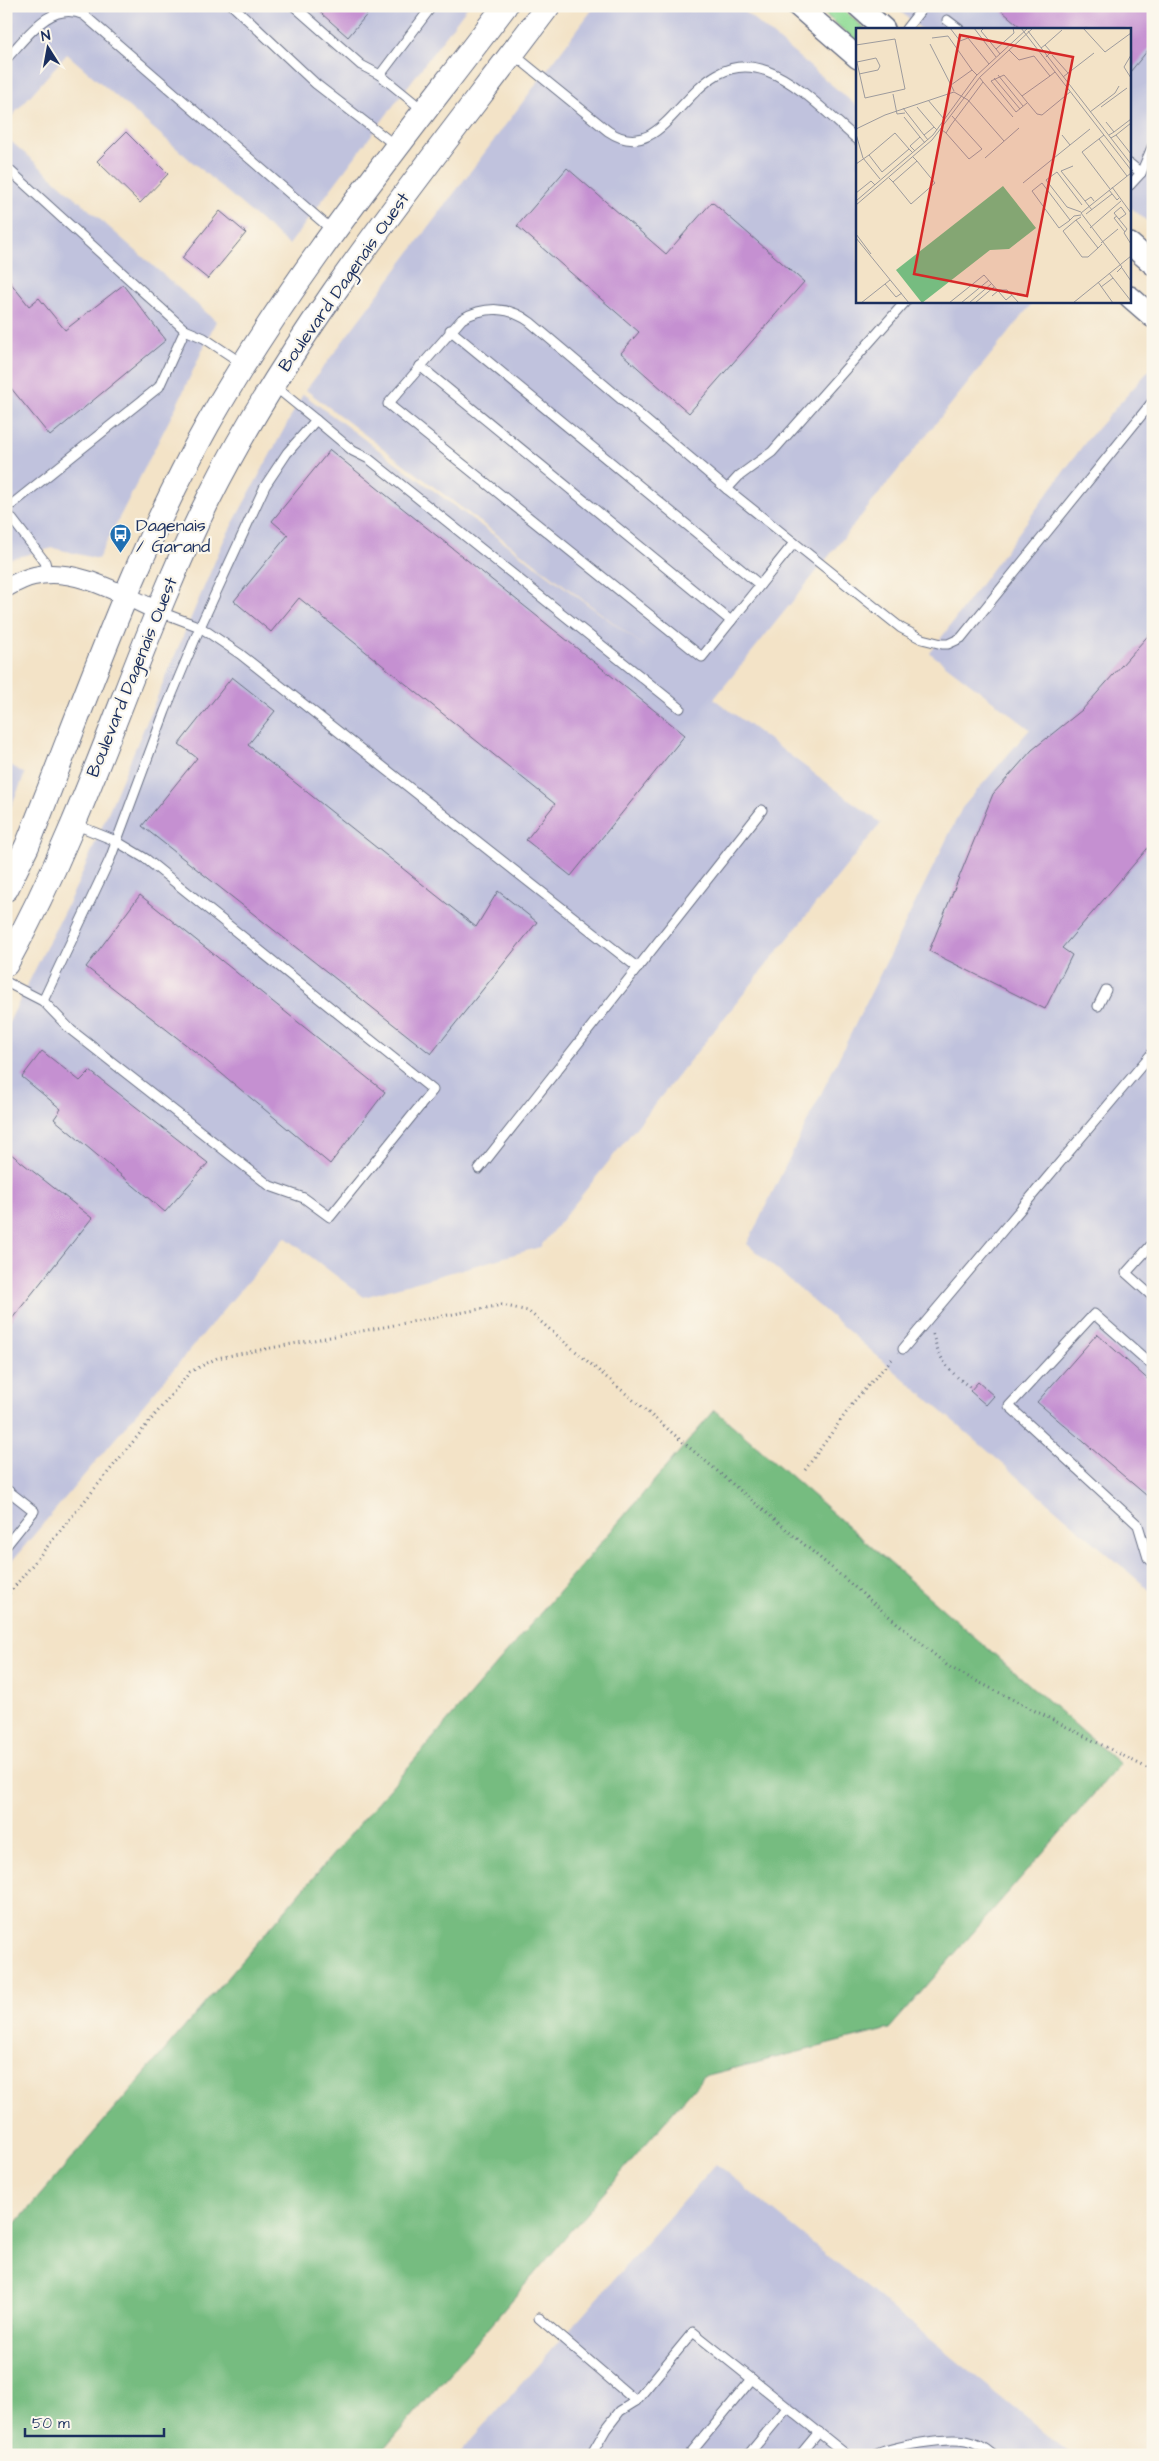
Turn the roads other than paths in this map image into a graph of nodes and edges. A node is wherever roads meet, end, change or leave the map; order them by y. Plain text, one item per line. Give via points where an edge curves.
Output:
1 (233, 6) edge
2 (294, 6) edge
3 (432, 6) edge
4 (505, 6) edge
5 (548, 6) edge
6 (798, 6) edge
7 (858, 6) edge
8 (924, 6) edge
9 (948, 20) dead end
10 (883, 28) edge
11 (907, 28) edge
12 (958, 28) edge
13 (513, 54) junction
14 (856, 56) edge
15 (6, 59) edge
16 (380, 75) junction
17 (426, 111) junction
18 (856, 138) edge
19 (1153, 145) edge
20 (398, 147) junction
21 (1132, 166) edge
22 (6, 167) edge
23 (1141, 173) junction
24 (1132, 183) edge
25 (334, 232) junction
26 (1132, 246) edge
27 (1153, 264) edge
28 (1132, 299) edge
29 (905, 302) edge
30 (1153, 317) edge
31 (186, 330) junction
32 (450, 330) junction
33 (243, 364) junction
34 (420, 366) junction
35 (272, 385) junction
36 (1153, 401) edge
37 (316, 420) junction
38 (728, 490) junction
39 (6, 510) edge
40 (794, 543) junction
41 (48, 574) junction
42 (760, 585) junction
43 (6, 588) edge
44 (126, 597) junction
45 (158, 611) junction
46 (731, 622) junction
47 (200, 626) junction
48 (680, 708) dead end
49 (762, 810) dead end
50 (73, 824) junction
51 (116, 841) junction
52 (8, 879) edge
53 (6, 964) edge
54 (638, 968) junction
55 (6, 982) edge
56 (1106, 990) dead end
57 (43, 1001) junction
58 (1098, 1006) dead end
59 (1153, 1052) edge
60 (479, 1169) dead end
61 (1153, 1243) edge
62 (1153, 1297) edge
63 (903, 1349) road end
64 (1153, 1366) edge
65 (6, 1489) edge
66 (6, 1546) edge
67 (1153, 1562) edge
68 (539, 2318) dead end
69 (752, 2379) junction
70 (636, 2401) junction
71 (788, 2408) junction
72 (818, 2432) junction
73 (591, 2455) edge
74 (689, 2455) edge
75 (748, 2455) edge
76 (800, 2455) edge
77 (847, 2455) edge
78 (875, 2455) edge
79 (993, 2455) edge

1 - 20 lane via 316,84
2 - 16 lane via 361,65
3 - 16 lane
4 - 17 main road, Boulevard Dagenais Ouest
5 - 13 main road, Boulevard Dagenais Ouest
6 - 14 street
7 - 10 street
8 - 11 lane
9 - 12 lane
13 - 18 lane via 608,132 626,140 645,138 657,132 704,82 717,73 749,67 773,73 787,82
13 - 35 main road, Boulevard Dagenais Ouest via 321,309
15 - 25 lane via 51,13 68,10 84,15
16 - 17 lane
17 - 20 main road, Boulevard Dagenais Ouest
19 - 23 lane
20 - 25 main road, Boulevard Dagenais Ouest
21 - 23 lane
22 - 31 lane
23 - 24 lane
25 - 33 main road, Boulevard Dagenais Ouest
26 - 27 street
28 - 30 street
29 - 38 lane via 772,452 739,476
31 - 33 lane
31 - 39 lane via 159,387
32 - 34 lane
32 - 38 lane via 462,319 482,310 504,310 524,318
32 - 42 lane
33 - 44 main road, Boulevard Dagenais Ouest via 180,477
34 - 46 lane
34 - 46 lane via 388,404 702,656
35 - 37 lane
35 - 45 main road, Boulevard Dagenais Ouest via 208,500
36 - 40 lane via 965,633 954,642 942,644 912,635
37 - 47 lane via 265,486
37 - 48 lane
38 - 40 lane
39 - 41 lane via 45,562
40 - 42 lane
41 - 43 street via 28,578
41 - 44 street via 83,580
42 - 46 lane
44 - 45 street
44 - 52 main road, Boulevard Dagenais Ouest via 51,786
45 - 47 lane
45 - 50 main road, Boulevard Dagenais Ouest
47 - 51 lane
47 - 54 lane via 240,654
49 - 54 lane
50 - 51 lane
50 - 53 main road, Boulevard Dagenais Ouest
51 - 57 lane
51 - 57 lane via 146,859 433,1090 330,1217 304,1198 270,1186 71,1030
54 - 60 lane
55 - 57 lane
56 - 58 lane
59 - 63 lane
61 - 62 lane via 1126,1273
64 - 67 lane via 1094,1314 1009,1406 1138,1525 1148,1558
65 - 66 lane via 34,1511
68 - 70 lane
69 - 70 lane via 693,2332
69 - 71 lane
69 - 74 lane
70 - 73 lane via 620,2411
71 - 72 lane
71 - 75 lane
72 - 76 lane
72 - 77 lane
78 - 79 lane via 895,2448 958,2440 978,2445

